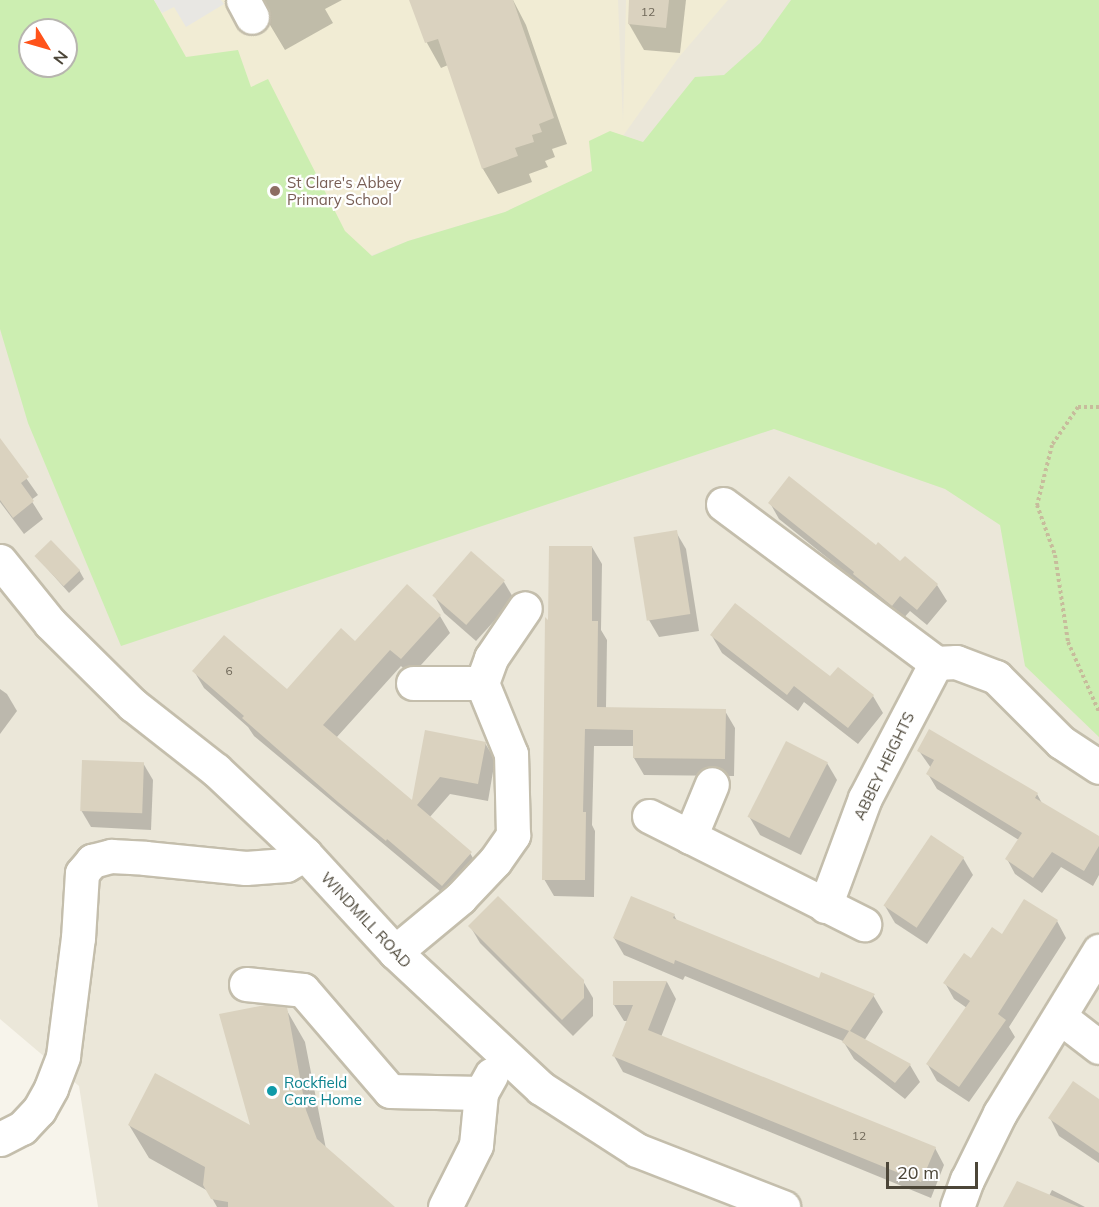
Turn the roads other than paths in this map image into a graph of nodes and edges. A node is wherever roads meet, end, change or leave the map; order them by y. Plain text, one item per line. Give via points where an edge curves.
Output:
1 (723, 504) dead end
2 (0, 561) edge
3 (525, 608) dead end
4 (936, 663) junction
5 (413, 683) dead end
6 (482, 683) junction
7 (1099, 767) edge
8 (712, 784) dead end
9 (649, 816) dead end
10 (690, 837) junction
11 (305, 854) junction
12 (825, 906) junction
13 (864, 924) dead end
14 (1099, 951) edge
15 (395, 952) junction
16 (246, 984) dead end
17 (1059, 1017) junction
18 (1099, 1047) edge
19 (503, 1052) junction
20 (481, 1093) junction
21 (0, 1139) edge
22 (445, 1207) edge
23 (783, 1207) edge
24 (957, 1207) edge

1 - 4 street
2 - 11 street, WINDMILL ROAD via 50,623 133,705 216,770
3 - 6 street via 491,658
4 - 7 street via 956,662 996,677 1061,742
4 - 12 street, ABBEY HEIGHTS via 865,798
5 - 6 street
6 - 15 street via 511,754 513,835 460,898
8 - 10 street
9 - 10 street
10 - 12 street
11 - 15 street, WINDMILL ROAD
11 - 21 street via 286,865 246,868 111,856 92,861 82,873 63,1056 39,1110 22,1128
12 - 13 street
14 - 17 street
15 - 19 street, WINDMILL ROAD
16 - 20 street via 303,990 390,1091
17 - 18 street
17 - 24 street via 1000,1113
19 - 20 street
19 - 23 street, WINDMILL ROAD via 542,1088 637,1150
20 - 22 street via 476,1145

